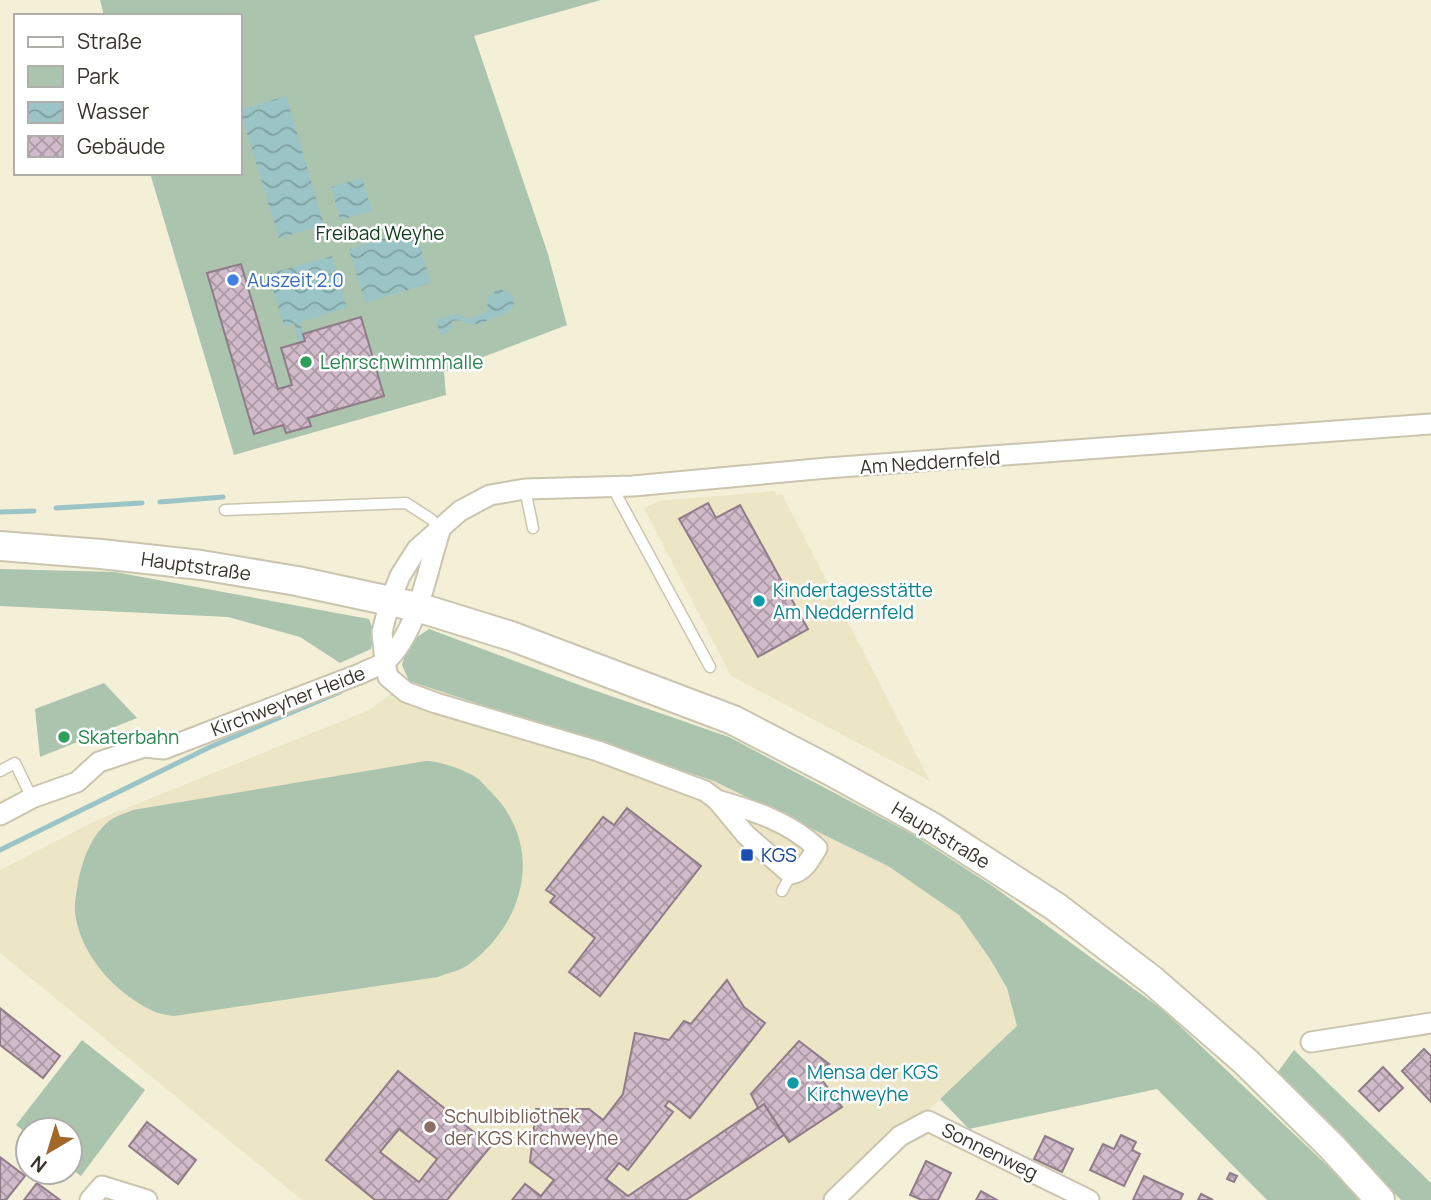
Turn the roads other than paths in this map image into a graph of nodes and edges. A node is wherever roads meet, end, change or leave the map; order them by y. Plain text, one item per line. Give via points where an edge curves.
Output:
1 (1431, 424) edge
2 (526, 489) junction
3 (616, 494) dead end
4 (225, 510) dead end
5 (533, 528) dead end
6 (441, 530) junction
7 (0, 546) edge
8 (390, 601) junction
9 (417, 607) junction
10 (385, 662) junction
11 (710, 667) dead end
12 (0, 771) edge
13 (32, 798) junction
14 (718, 800) junction
15 (0, 815) edge
16 (1431, 1023) edge
17 (1311, 1042) dead end
18 (90, 1200) edge
19 (147, 1200) edge
20 (834, 1200) edge
21 (1089, 1200) edge
22 (1380, 1200) edge

1 - 2 street, Am Neddernfeld via 633,486
2 - 5 lane
2 - 6 street, Am Neddernfeld via 490,495 460,511
3 - 11 lane
4 - 6 lane via 406,503
6 - 8 street, Am Neddernfeld via 417,550
6 - 9 street
7 - 8 main road, Hauptstraße via 201,565
8 - 9 main road, Hauptstraße
8 - 10 street via 382,632
9 - 10 street via 401,642
9 - 22 main road, Hauptstraße via 511,636 733,720 932,827 1056,907 1153,981 1246,1062
10 - 13 street, Kirchweyher Heide via 164,749 144,747 99,762 77,782
10 - 14 street via 388,677 406,692 598,751
12 - 13 lane via 15,763
13 - 15 street, Kirchweyher Heide
14 - 14 street via 776,820 817,848 786,883
16 - 17 street
18 - 19 street via 102,1186
20 - 21 street, Sonnenweg via 900,1136 928,1121

